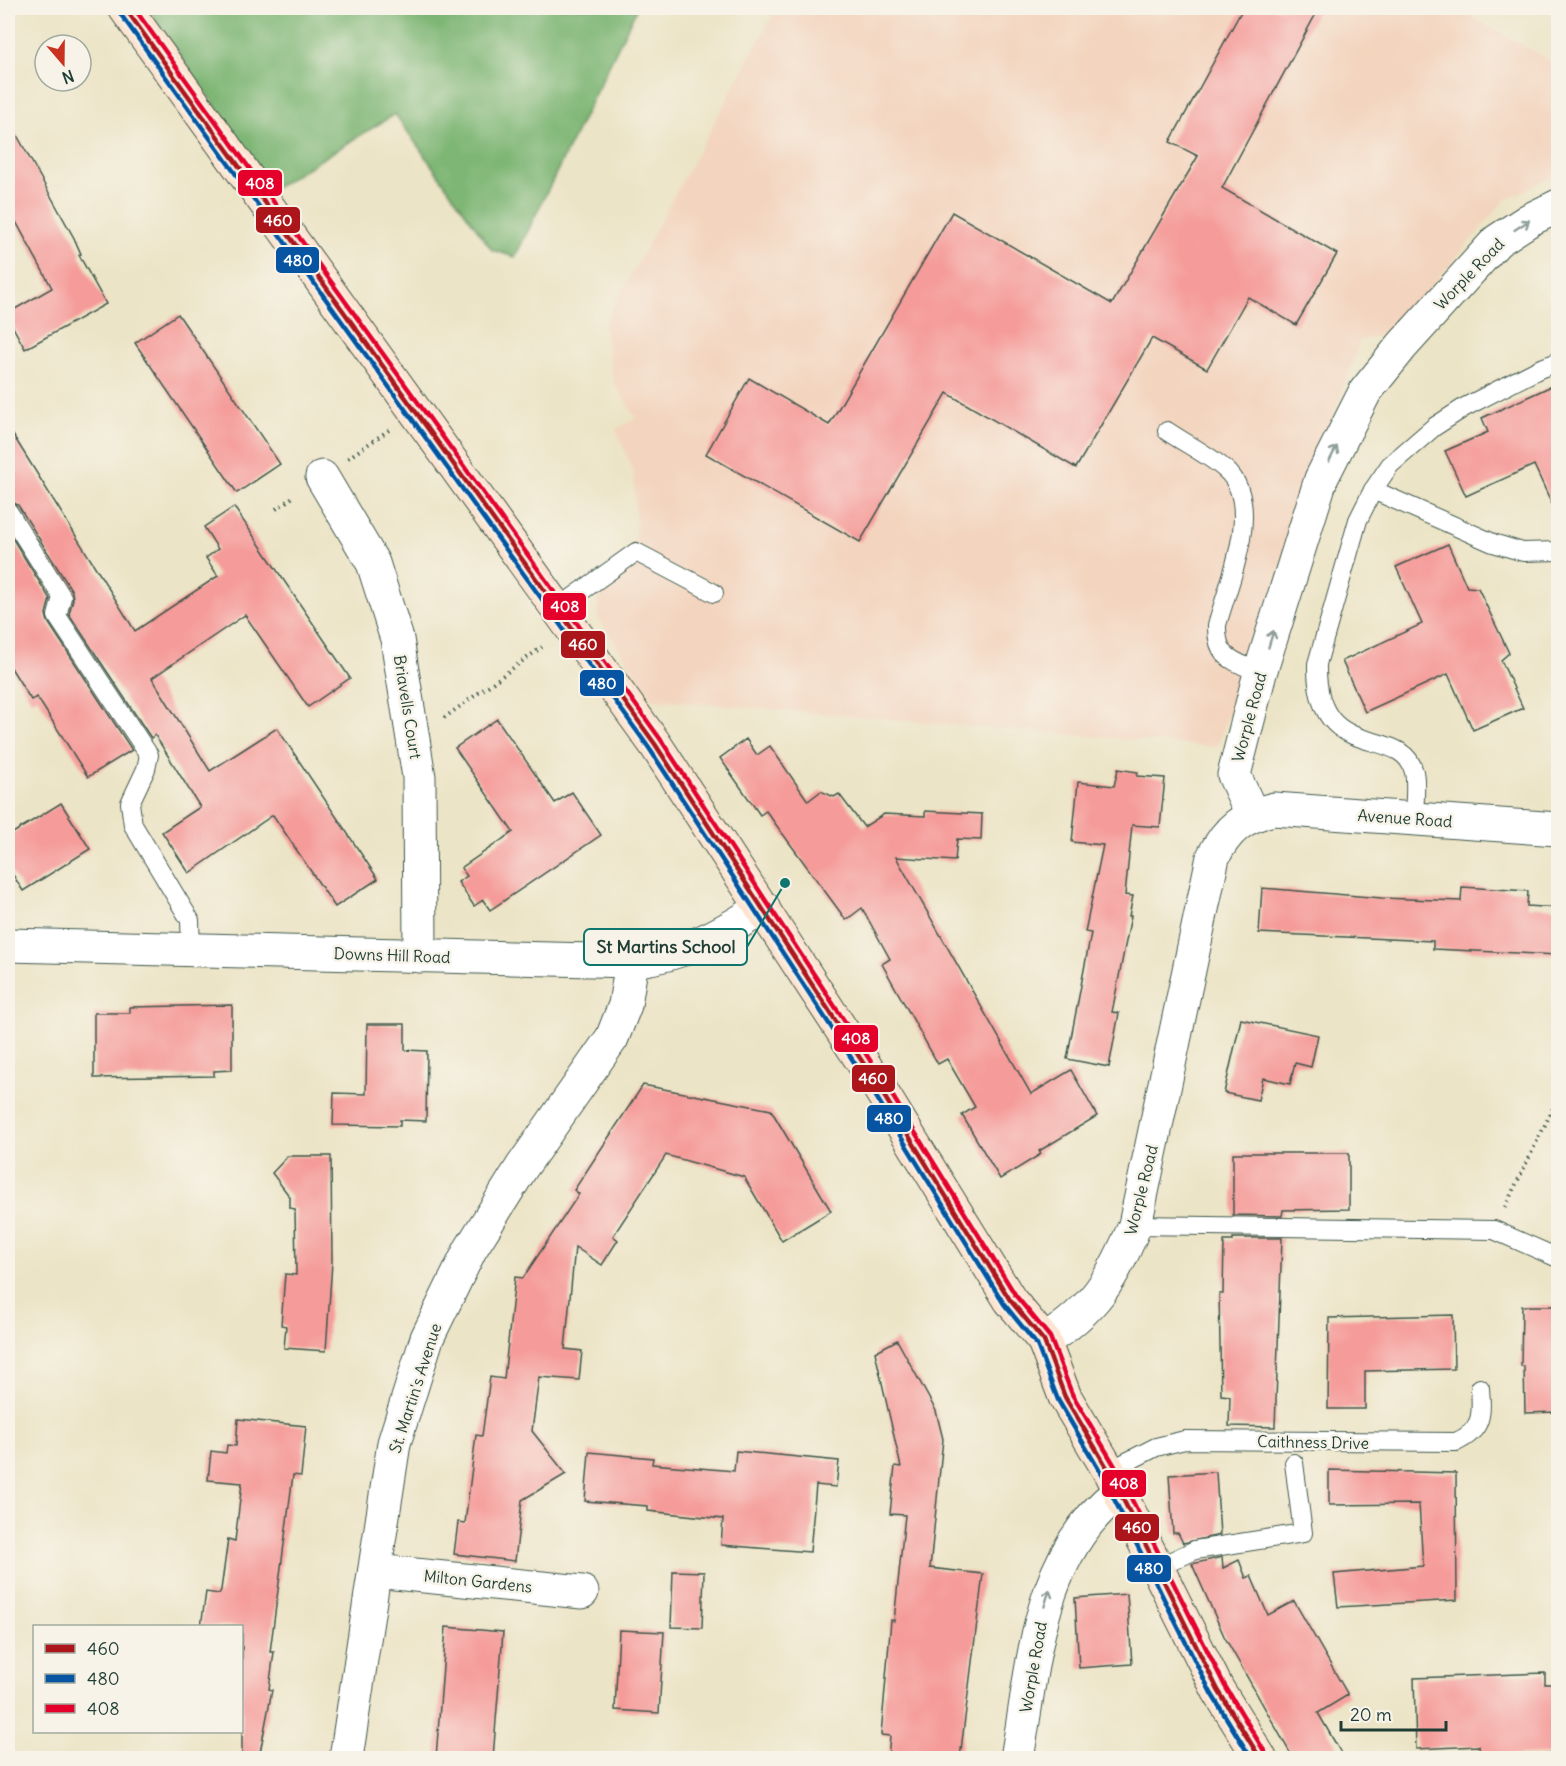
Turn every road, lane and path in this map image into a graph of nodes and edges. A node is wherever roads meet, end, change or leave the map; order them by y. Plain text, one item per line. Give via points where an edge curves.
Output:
1 (125, 8) edge
2 (1558, 206) edge
3 (1558, 362) edge
4 (1167, 431) dead end
5 (322, 477) dead end
6 (1372, 490) junction
7 (8, 511) edge
8 (1558, 551) edge
9 (714, 593) dead end
10 (565, 617) junction
11 (1260, 673) junction
12 (414, 740) junction
13 (1252, 814) junction
14 (1414, 819) junction
15 (1558, 830) edge
16 (763, 907) junction
17 (8, 945) edge
18 (191, 949) junction
19 (420, 956) junction
20 (632, 961) junction
21 (1558, 1098) edge
22 (1135, 1225) junction
23 (1494, 1230) junction
24 (1558, 1258) edge
25 (1044, 1341) junction
26 (1480, 1388) dead end
27 (1294, 1463) dead end
28 (1114, 1481) junction
29 (1157, 1568) junction
30 (375, 1571) junction
31 (582, 1592) dead end
32 (346, 1758) edge
33 (1017, 1758) edge
34 (1260, 1758) edge

1 - 10 main road
11 -> 2 street, Worple Road via 1321,479 1365,392 1497,241
3 - 6 lane via 1507,385 1434,427 1390,465
4 - 11 lane via 1226,470 1236,483 1244,506 1242,532 1216,641 1224,655
5 - 12 street, Briavells Court via 373,563 397,639
6 - 8 lane via 1493,543 1523,552
6 - 14 lane via 1358,520 1317,664 1316,686 1331,721 1349,735 1393,748 1406,757 1414,772
7 - 18 lane via 62,597 57,616 149,756 130,803 133,825 190,920
9 - 10 lane via 636,552
10 - 12 path
10 - 16 main road
11 - 13 street, Worple Road via 1234,775
12 - 19 street, Briavells Court
13 - 14 street, Avenue Road via 1274,809
13 - 22 street, Worple Road via 1229,831 1212,857
14 - 15 street, Avenue Road
16 - 20 street, Downs Hill Road via 722,935 663,957
16 - 25 main road via 1010,1300
17 - 18 street, Downs Hill Road
18 - 19 street, Downs Hill Road
19 - 20 street, Downs Hill Road
20 - 30 street, St. Martin's Avenue via 626,1005 612,1038 476,1241 427,1338 394,1443
21 - 23 path
22 - 23 lane
22 - 25 street, Worple Road via 1118,1268 1095,1299 1071,1324
23 - 24 lane
25 - 28 main road via 1065,1397
26 - 28 lane, Caithness Drive via 1482,1414 1471,1435 1456,1442 1185,1440 1156,1448
27 - 29 lane via 1303,1533 1195,1550
28 - 29 main road
33 -> 28 street, Worple Road via 1046,1598 1060,1565
29 - 34 main road via 1218,1690
30 - 31 street, Milton Gardens
30 - 32 street, St. Martin's Avenue

